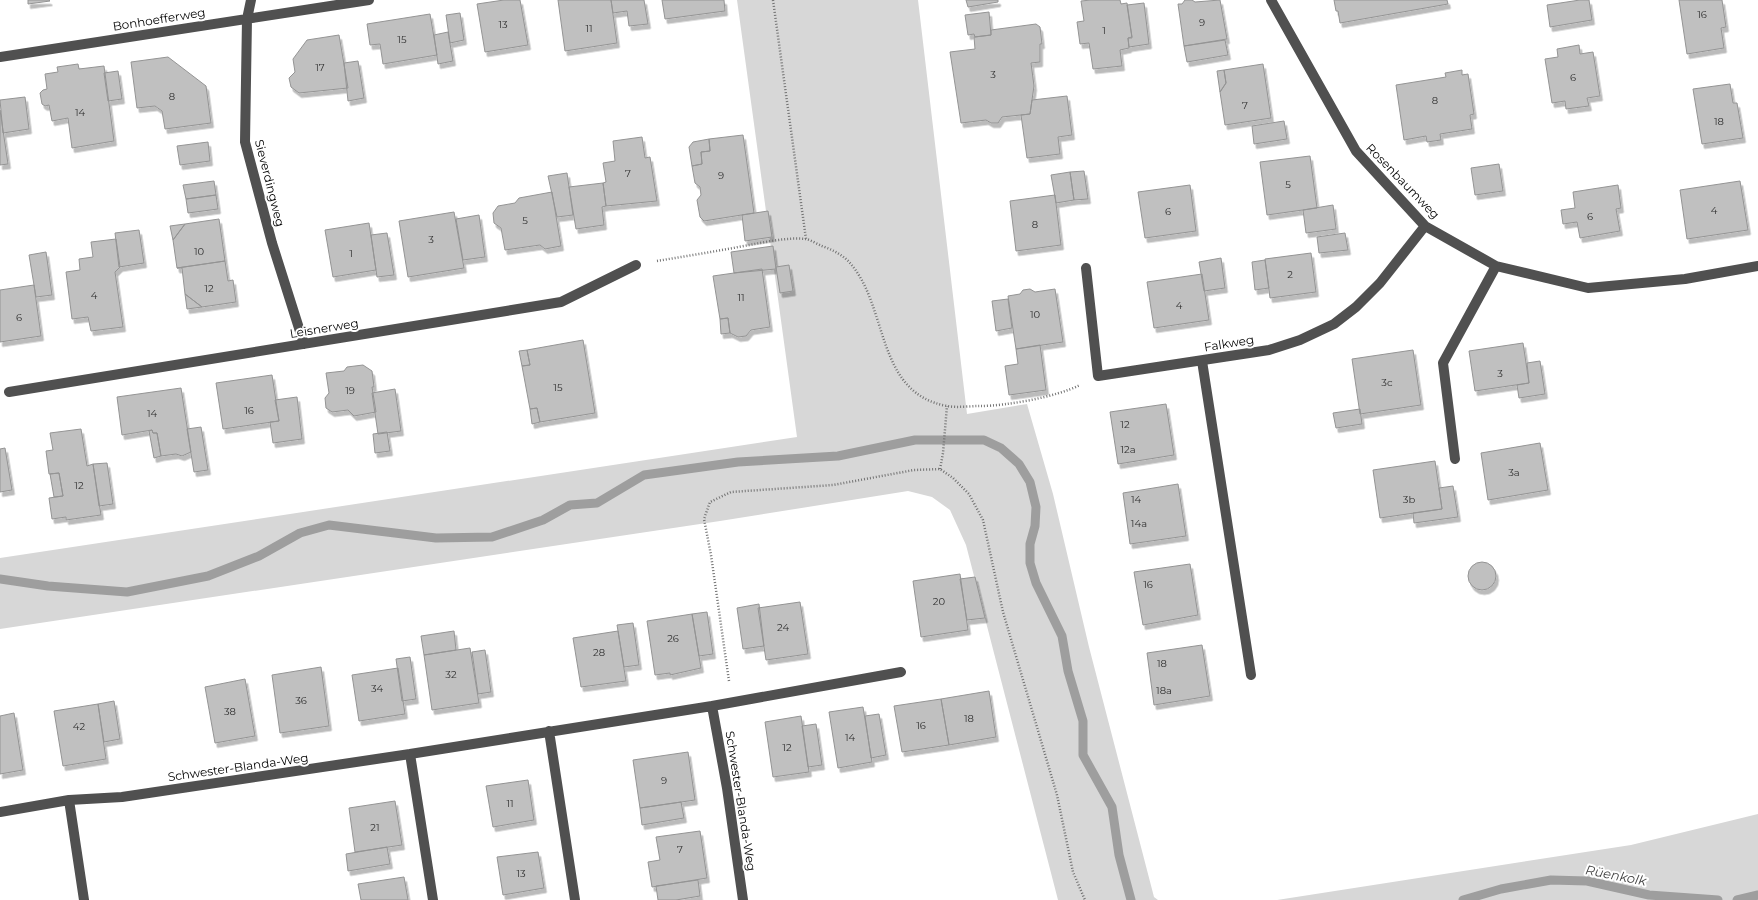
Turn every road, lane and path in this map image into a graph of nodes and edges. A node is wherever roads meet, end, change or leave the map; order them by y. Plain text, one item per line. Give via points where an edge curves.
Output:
1 (251, 0) edge
2 (369, 0) edge
3 (773, 0) edge
4 (1271, 0) edge
5 (247, 19) junction
6 (0, 57) edge
7 (1425, 226) junction
8 (806, 239) junction
9 (636, 265) joint
10 (1496, 266) junction
11 (1758, 266) edge
12 (1086, 268) dead end
13 (304, 344) junction
14 (1202, 361) junction
15 (1098, 376) junction
16 (9, 392) dead end
17 (947, 406) junction
18 (1455, 460) dead end
19 (940, 469) junction
20 (901, 672) dead end
21 (1251, 675) dead end
22 (732, 702) junction
23 (712, 706) junction
24 (549, 731) junction
25 (410, 754) junction
26 (69, 800) junction
27 (0, 812) edge
28 (84, 900) edge
29 (433, 900) edge
30 (575, 900) edge
31 (742, 900) edge
32 (1085, 900) edge

1 - 5 street, Sieverdingweg
2 - 5 street, Bonhoefferweg
3 - 8 path
4 - 7 street, Rosenbaumweg via 1356,151
5 - 6 street, Bonhoefferweg
5 - 13 street, Sieverdingweg via 245,142 272,243
7 - 10 street, Rosenbaumweg
7 - 14 street, Falkweg via 1380,283 1334,324 1300,340 1269,350
8 - 9 path via 784,239
8 - 17 path via 836,251 850,262 869,296 888,352 900,378 925,398
9 - 13 street, Leisnerweg via 561,302
10 - 11 street, Rosenbaumweg via 1588,288 1685,279
10 - 18 street via 1443,362
12 - 15 street
13 - 16 street, Leisnerweg
14 - 15 street, Falkweg
14 - 21 street
15 - 17 path via 1068,391 997,406
17 - 19 path
19 - 22 path via 914,470 833,485 731,492 710,502 704,519 712,555
19 - 32 path via 969,494 983,520 1003,612 1057,795 1073,872
20 - 22 street, Schwester-Blanda-Weg
22 - 23 street, Schwester-Blanda-Weg
23 - 24 street, Schwester-Blanda-Weg
23 - 31 street, Schwester-Blanda-Weg via 727,788
24 - 25 street, Schwester-Blanda-Weg
24 - 30 street
25 - 26 street, Schwester-Blanda-Weg via 122,797
25 - 29 street
26 - 27 street, Schwester-Blanda-Weg
26 - 28 street

